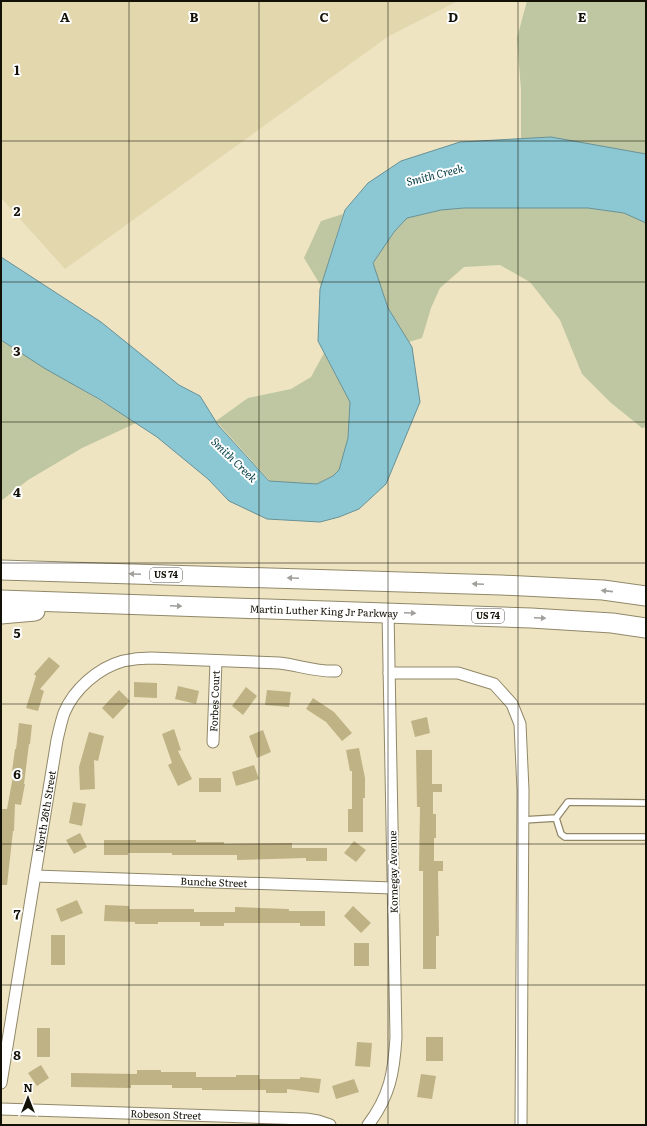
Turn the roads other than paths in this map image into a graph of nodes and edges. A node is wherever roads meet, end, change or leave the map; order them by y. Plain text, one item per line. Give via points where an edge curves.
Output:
1 (1, 570) edge
2 (646, 596) edge
3 (1, 600) edge
4 (109, 604) junction
5 (388, 612) junction
6 (1, 614) edge
7 (646, 628) edge
8 (216, 661) junction
9 (336, 671) dead end
10 (389, 673) junction
11 (213, 742) dead end
12 (646, 803) edge
13 (556, 818) junction
14 (523, 820) junction
15 (646, 837) edge
16 (35, 876) junction
17 (393, 888) junction
18 (1, 1083) edge
19 (1, 1109) edge
20 (330, 1125) edge
21 (368, 1125) edge
22 (521, 1125) edge

2 -> 1 highway, US 74 via 603,590 501,585
3 - 4 highway, Martin Luther King Jr Parkway / US 74
4 -> 5 highway, Martin Luther King Jr Parkway / US 74
4 - 6 highway
5 -> 7 highway, Martin Luther King Jr Parkway / US 74 via 572,620
5 - 10 street, Kornegay Avenue
8 - 9 street via 295,664
8 - 11 street, Forbes Court
8 - 16 street, North 26th Street via 134,659 106,669 81,687 72,698 60,725
10 - 14 street via 458,673 494,684 512,704 520,724
10 - 17 street, Kornegay Avenue
12 - 13 lane via 568,802
13 - 14 lane
13 - 15 lane via 561,834 565,837
14 - 22 street
16 - 17 street, Bunche Street
16 - 18 street, North 26th Street
17 - 21 street, Kornegay Avenue via 395,1064 385,1097
19 - 20 street, Robeson Street via 306,1119

